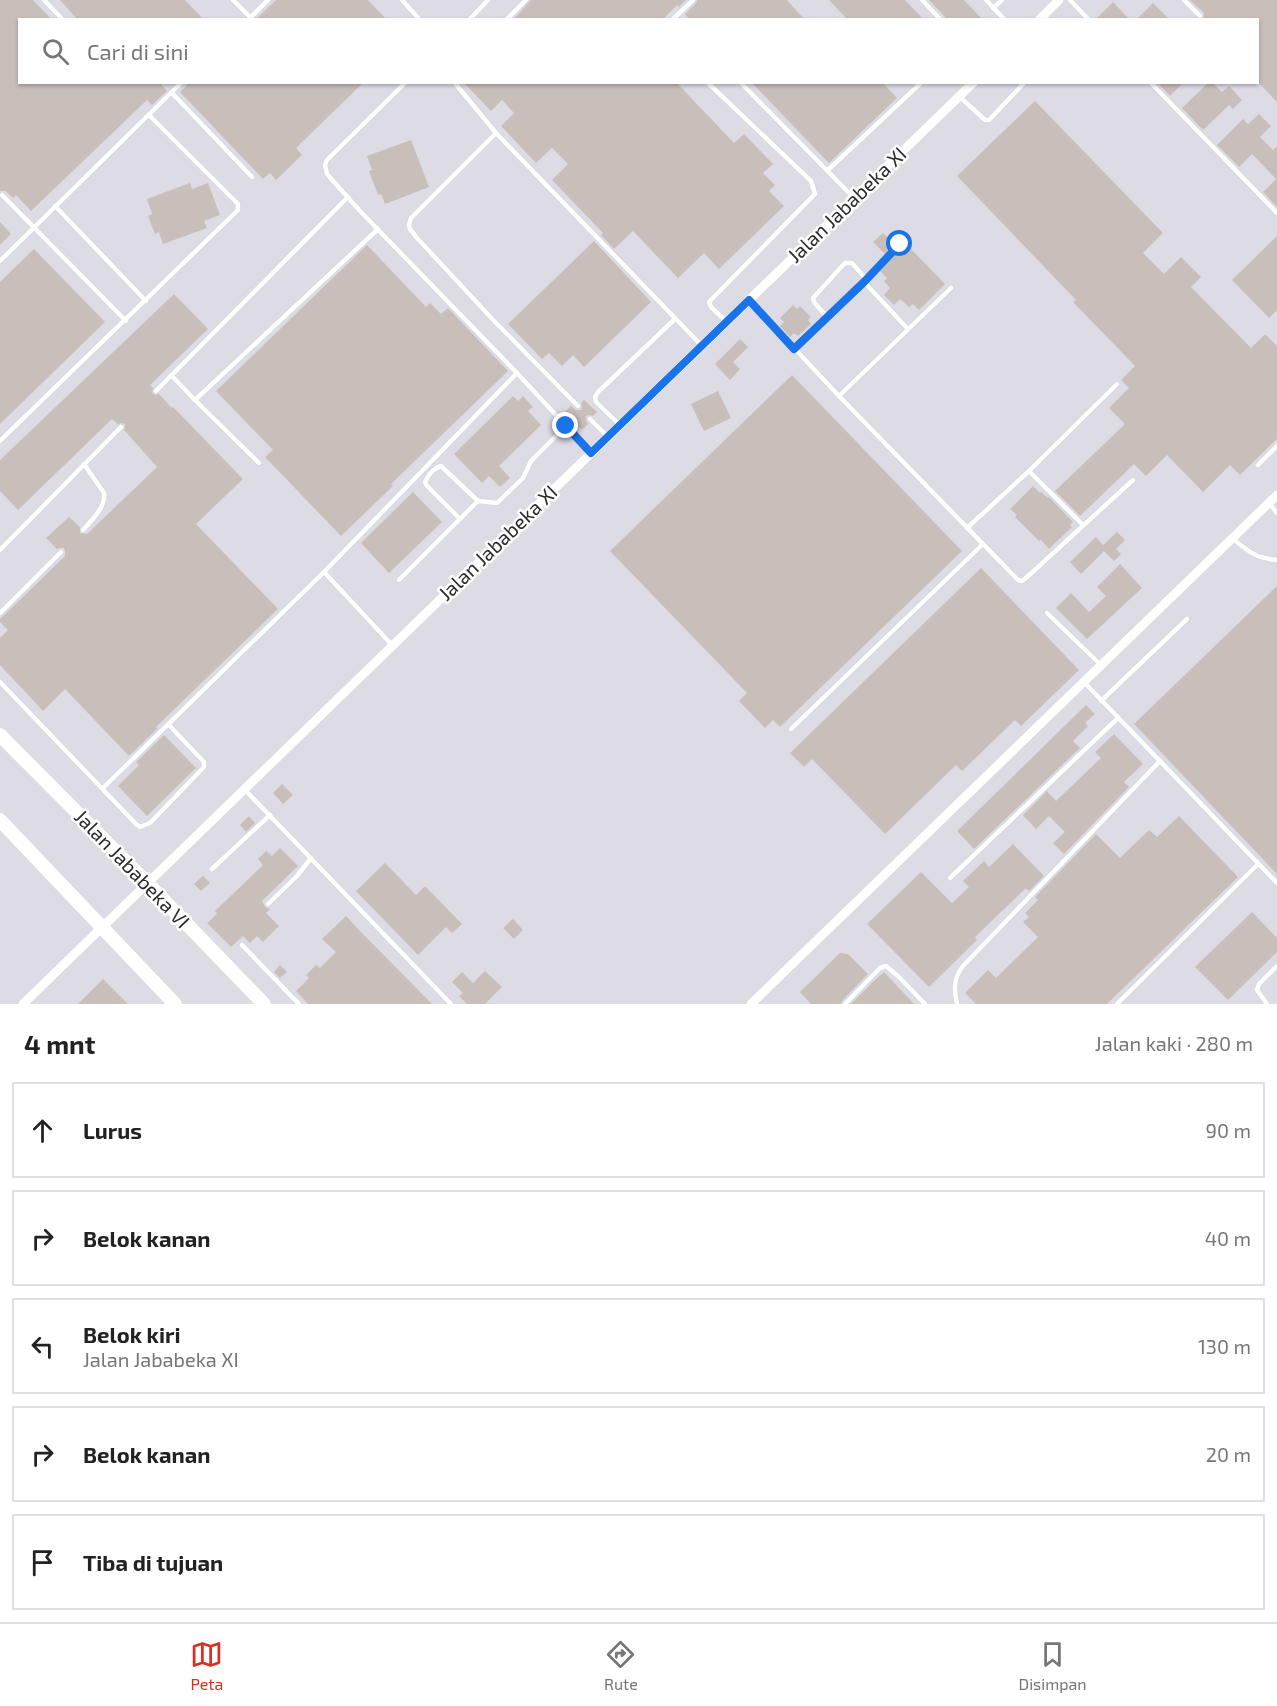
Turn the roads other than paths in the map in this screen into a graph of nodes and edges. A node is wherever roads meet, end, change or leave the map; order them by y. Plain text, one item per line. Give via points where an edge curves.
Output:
1 (44, 0) edge
2 (233, 0) edge
3 (268, 0) edge
4 (402, 0) edge
5 (488, 0) edge
6 (526, 0) edge
7 (693, 0) edge
8 (922, 0) edge
9 (986, 0) edge
10 (1002, 0) edge
11 (1059, 0) edge
12 (1070, 0) edge
13 (1184, 0) edge
14 (993, 8) junction
15 (1200, 16) dead end
16 (61, 18) edge
17 (249, 18) edge
18 (418, 18) edge
19 (471, 18) edge
20 (508, 18) edge
21 (676, 18) edge
22 (940, 18) edge
23 (1003, 18) edge
24 (1041, 18) edge
25 (1087, 18) edge
26 (181, 84) edge
27 (404, 84) edge
28 (456, 84) edge
29 (709, 84) edge
30 (742, 84) edge
31 (920, 84) edge
32 (972, 84) edge
33 (1023, 84) edge
34 (1152, 84) edge
35 (172, 93) junction
36 (959, 96) junction
37 (149, 115) junction
38 (496, 133) junction
39 (828, 170) junction
40 (252, 177) dead end
41 (2, 195) dead end
42 (348, 197) junction
43 (854, 198) junction
44 (56, 206) junction
45 (1277, 213) edge
46 (33, 228) junction
47 (378, 229) junction
48 (900, 244) dead end
49 (0, 261) edge
50 (865, 280) junction
51 (951, 288) dead end
52 (749, 300) junction
53 (146, 301) junction
54 (827, 317) junction
55 (675, 319) junction
56 (126, 321) junction
57 (727, 322) junction
58 (908, 328) junction
59 (702, 346) junction
60 (794, 349) junction
61 (517, 373) junction
62 (171, 375) junction
63 (1117, 384) dead end
64 (156, 392) dead end
65 (839, 396) junction
66 (195, 400) junction
67 (578, 406) dead end
68 (590, 418) dead end
69 (620, 425) junction
70 (566, 426) junction
71 (121, 427) dead end
72 (608, 437) junction
73 (0, 441) edge
74 (1277, 446) edge
75 (591, 453) junction
76 (259, 463) dead end
77 (84, 464) junction
78 (1258, 465) dead end
79 (1029, 471) junction
80 (1133, 480) dead end
81 (1277, 495) edge
82 (478, 501) junction
83 (1269, 503) junction
84 (1277, 513) edge
85 (460, 519) junction
86 (1083, 525) junction
87 (967, 528) junction
88 (83, 530) dead end
89 (1233, 539) junction
90 (983, 544) junction
91 (0, 550) edge
92 (60, 552) dead end
93 (1277, 560) edge
94 (324, 572) junction
95 (399, 580) dead end
96 (0, 613) edge
97 (1047, 613) dead end
98 (1187, 619) dead end
99 (392, 645) junction
100 (1101, 665) junction
101 (0, 682) edge
102 (1084, 682) junction
103 (1101, 701) junction
104 (1118, 717) junction
105 (169, 724) junction
106 (791, 729) dead end
107 (0, 735) edge
108 (1160, 760) junction
109 (103, 788) junction
110 (244, 789) junction
111 (270, 815) junction
112 (0, 820) edge
113 (311, 858) junction
114 (1258, 864) junction
115 (213, 869) dead end
116 (950, 878) dead end
117 (1277, 883) edge
118 (144, 886) junction
119 (268, 904) dead end
120 (106, 923) junction
121 (242, 945) dead end
122 (1277, 966) edge
123 (23, 1004) edge
124 (175, 1004) edge
125 (264, 1004) edge
126 (299, 1004) edge
127 (451, 1004) edge
128 (751, 1004) edge
129 (845, 1004) edge
130 (926, 1004) edge
131 (957, 1004) edge
132 (1117, 1004) edge
133 (1267, 1004) edge

1 - 16 lane
2 - 17 lane
3 - 17 lane
4 - 18 lane
5 - 19 lane
6 - 20 lane
7 - 21 lane
8 - 22 lane
9 - 14 lane
10 - 14 lane
11 - 24 street
12 - 25 lane
13 - 15 lane
14 - 23 lane
26 - 35 lane
27 - 42 lane via 327,160 327,174
28 - 38 lane
29 - 57 lane via 811,182 815,194 709,302
30 - 39 lane
31 - 39 lane
32 - 36 street, Jalan Jababeka XI
33 - 36 lane via 989,120
34 - 45 lane
35 - 37 lane
35 - 40 lane
36 - 43 street, Jalan Jababeka XI
37 - 44 lane
37 - 53 lane via 239,207
38 - 55 lane
38 - 67 lane via 417,212 410,221 410,229
39 - 43 lane
41 - 46 lane
42 - 47 lane
42 - 62 lane
43 - 52 street, Jalan Jababeka XI
44 - 46 lane
44 - 53 lane
46 - 49 lane
46 - 56 lane
47 - 61 lane
47 - 66 lane
48 - 50 lane
50 - 54 lane
50 - 54 lane via 852,263 845,263 813,298
50 - 58 lane
51 - 58 lane
52 - 57 street, Jalan Jababeka XI
52 - 60 lane
53 - 56 lane
54 - 60 lane
55 - 59 lane
55 - 69 lane via 595,397
56 - 73 lane
57 - 59 street, Jalan Jababeka XI
58 - 65 lane
59 - 69 street, Jalan Jababeka XI
60 - 65 lane
61 - 70 lane
61 - 94 lane
62 - 64 lane
62 - 66 lane
63 - 79 lane
65 - 87 lane
66 - 76 lane
68 - 72 lane
69 - 72 street, Jalan Jababeka XI
70 - 75 lane
70 - 82 lane via 497,503
71 - 77 lane
72 - 75 street, Jalan Jababeka XI
74 - 78 lane
75 - 99 street, Jalan Jababeka XI
77 - 88 lane via 105,499
77 - 91 lane
79 - 86 lane
79 - 87 lane
80 - 86 lane
81 - 83 street
82 - 85 lane
82 - 85 lane via 441,466 433,470 425,482 427,486
83 - 84 lane
83 - 89 street
85 - 95 lane
86 - 90 lane via 1022,580
87 - 90 lane
89 - 93 lane via 1254,555
89 - 100 street
90 - 106 lane
92 - 96 lane
94 - 99 lane
94 - 105 lane
97 - 100 lane
98 - 103 lane
99 - 110 street, Jalan Jababeka XI
100 - 102 street
101 - 109 lane
102 - 103 lane
102 - 128 street
103 - 104 lane
104 - 108 lane
104 - 116 lane
105 - 109 lane
105 - 109 lane via 205,764 150,823 138,826
107 - 118 street, Jalan Jababeka VI
108 - 114 lane
108 - 131 lane via 963,966 955,980
110 - 111 lane
110 - 118 street, Jalan Jababeka XI
111 - 113 lane
111 - 115 lane
112 - 120 street
113 - 119 lane
113 - 127 lane
114 - 117 lane
114 - 132 lane
118 - 120 street, Jalan Jababeka XI
118 - 125 street, Jalan Jababeka VI
120 - 123 street, Jalan Jababeka XI
120 - 124 street
121 - 126 lane
122 - 133 lane via 1258,984 1257,990
129 - 130 lane via 884,966

